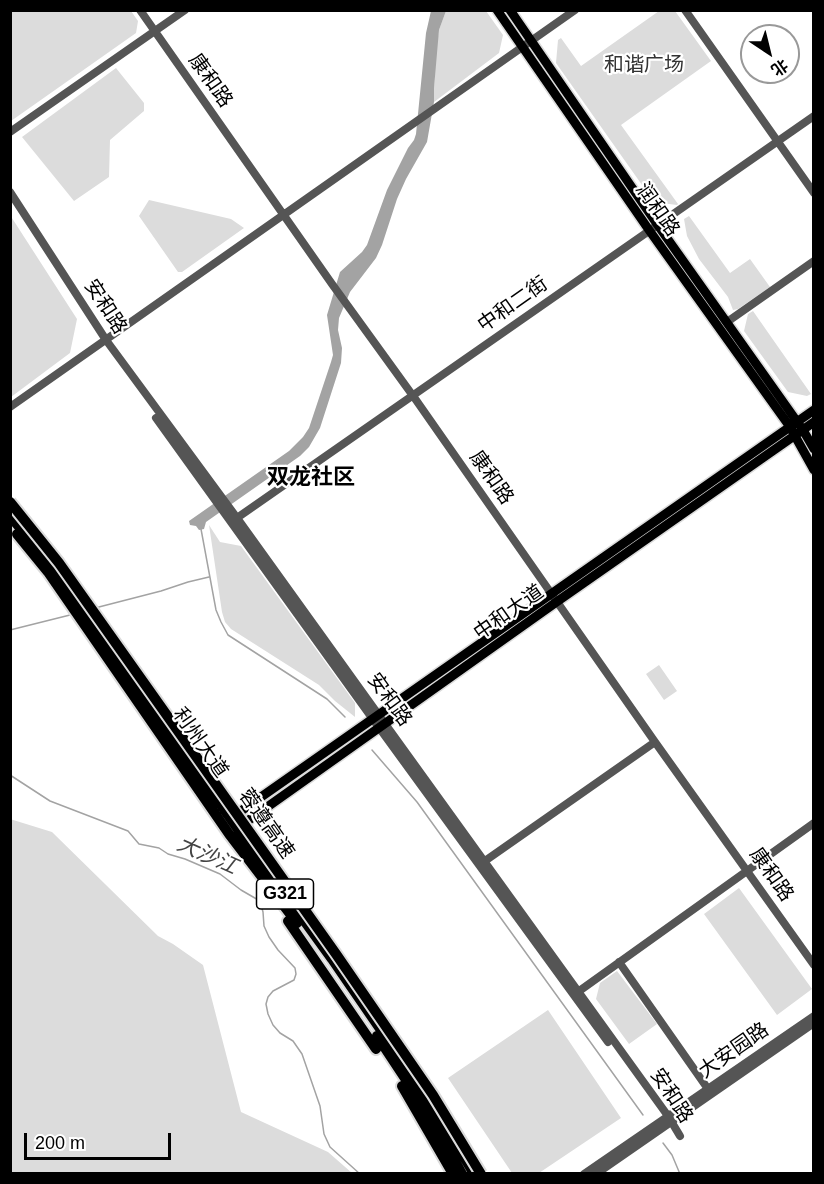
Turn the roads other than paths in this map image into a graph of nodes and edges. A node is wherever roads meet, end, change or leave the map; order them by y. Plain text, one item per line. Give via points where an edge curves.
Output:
1 (140, 10) edge
2 (185, 10) edge
3 (497, 10) edge
4 (510, 10) edge
5 (575, 10) edge
6 (685, 10) edge
7 (154, 32) junction
8 (531, 41) junction
9 (522, 48) junction
10 (813, 116) edge
11 (813, 122) edge
12 (10, 132) edge
13 (779, 143) junction
14 (10, 192) edge
15 (813, 193) edge
16 (10, 199) edge
17 (284, 215) junction
18 (654, 229) junction
19 (813, 261) edge
20 (727, 322) junction
21 (104, 341) junction
22 (414, 397) junction
23 (10, 407) edge
24 (813, 410) edge
25 (813, 422) edge
26 (796, 429) junction
27 (813, 449) edge
28 (813, 470) edge
29 (10, 502) edge
30 (10, 516) edge
31 (235, 522) junction
32 (10, 527) edge
33 (10, 536) edge
34 (555, 597) junction
35 (72, 600) junction
36 (88, 621) junction
37 (375, 716) junction
38 (382, 725) junction
39 (655, 742) junction
40 (230, 818) junction
41 (813, 823) edge
42 (237, 828) junction
43 (482, 863) junction
44 (747, 870) junction
45 (619, 962) junction
46 (813, 965) edge
47 (576, 993) junction
48 (813, 1016) edge
49 (813, 1023) edge
50 (708, 1089) junction
51 (668, 1120) junction
52 (453, 1173) edge
53 (462, 1173) edge
54 (474, 1173) edge
55 (482, 1173) edge
56 (584, 1173) edge
57 (596, 1173) edge

1 - 7 street, 康和路
2 - 7 street
3 - 9 main road, 润和路
4 - 8 main road, 润和路
5 - 8 street
6 - 13 street
7 - 12 street
7 - 17 street, 康和路
8 - 9 street
8 - 18 main road, 润和路
9 - 17 street
9 - 18 main road, 润和路
10 - 13 street, 中和二街
11 - 13 street, 中和二街
13 - 15 street
13 - 18 street, 中和二街
14 - 21 street, 安和路
16 - 21 street, 安和路
17 - 21 street
17 - 22 street, 康和路
18 - 20 main road, 润和路
18 - 22 street, 中和二街
18 - 26 main road, 润和路
19 - 20 street
20 - 26 main road, 润和路
21 - 23 street
21 - 31 street, 安和路
22 - 31 street, 中和二街
22 - 34 street, 康和路
24 - 26 main road
25 - 26 main road
26 - 27 main road
26 - 28 main road
26 - 34 main road, 中和大道
29 - 55 highway, 蓉遵高速, bridge via 59,563 356,983
30 - 35 highway, 利州大道 / G321 via 54,568
31 - 37 street, 安和路
32 - 35 highway, 利州大道 / G321
33 - 52 highway, 蓉遵高速 via 302,939 404,1089
34 - 37 main road, 中和大道
34 - 38 main road, 中和大道
34 - 39 street, 康和路
35 - 36 highway, 利州大道 / G321
36 - 40 highway, 利州大道 / G321
36 - 53 highway, 利州大道 / G321 via 229,834 361,1013 430,1116
37 - 38 street, 安和路
37 - 40 main road, 中和大道
38 - 42 main road, 中和大道
38 - 43 street, 安和路
39 - 43 street
39 - 44 street, 康和路
40 - 42 highway, 利州大道 / G321
41 - 44 street
42 - 54 highway, 利州大道 / G321 via 415,1079
43 - 47 street, 安和路
44 - 45 street
44 - 46 street, 康和路
45 - 47 street
45 - 50 street
47 - 51 street, 安和路
48 - 50 street, 大安园路
49 - 51 street
50 - 51 street, 大安园路
51 - 56 street, 大安园路
51 - 57 street

